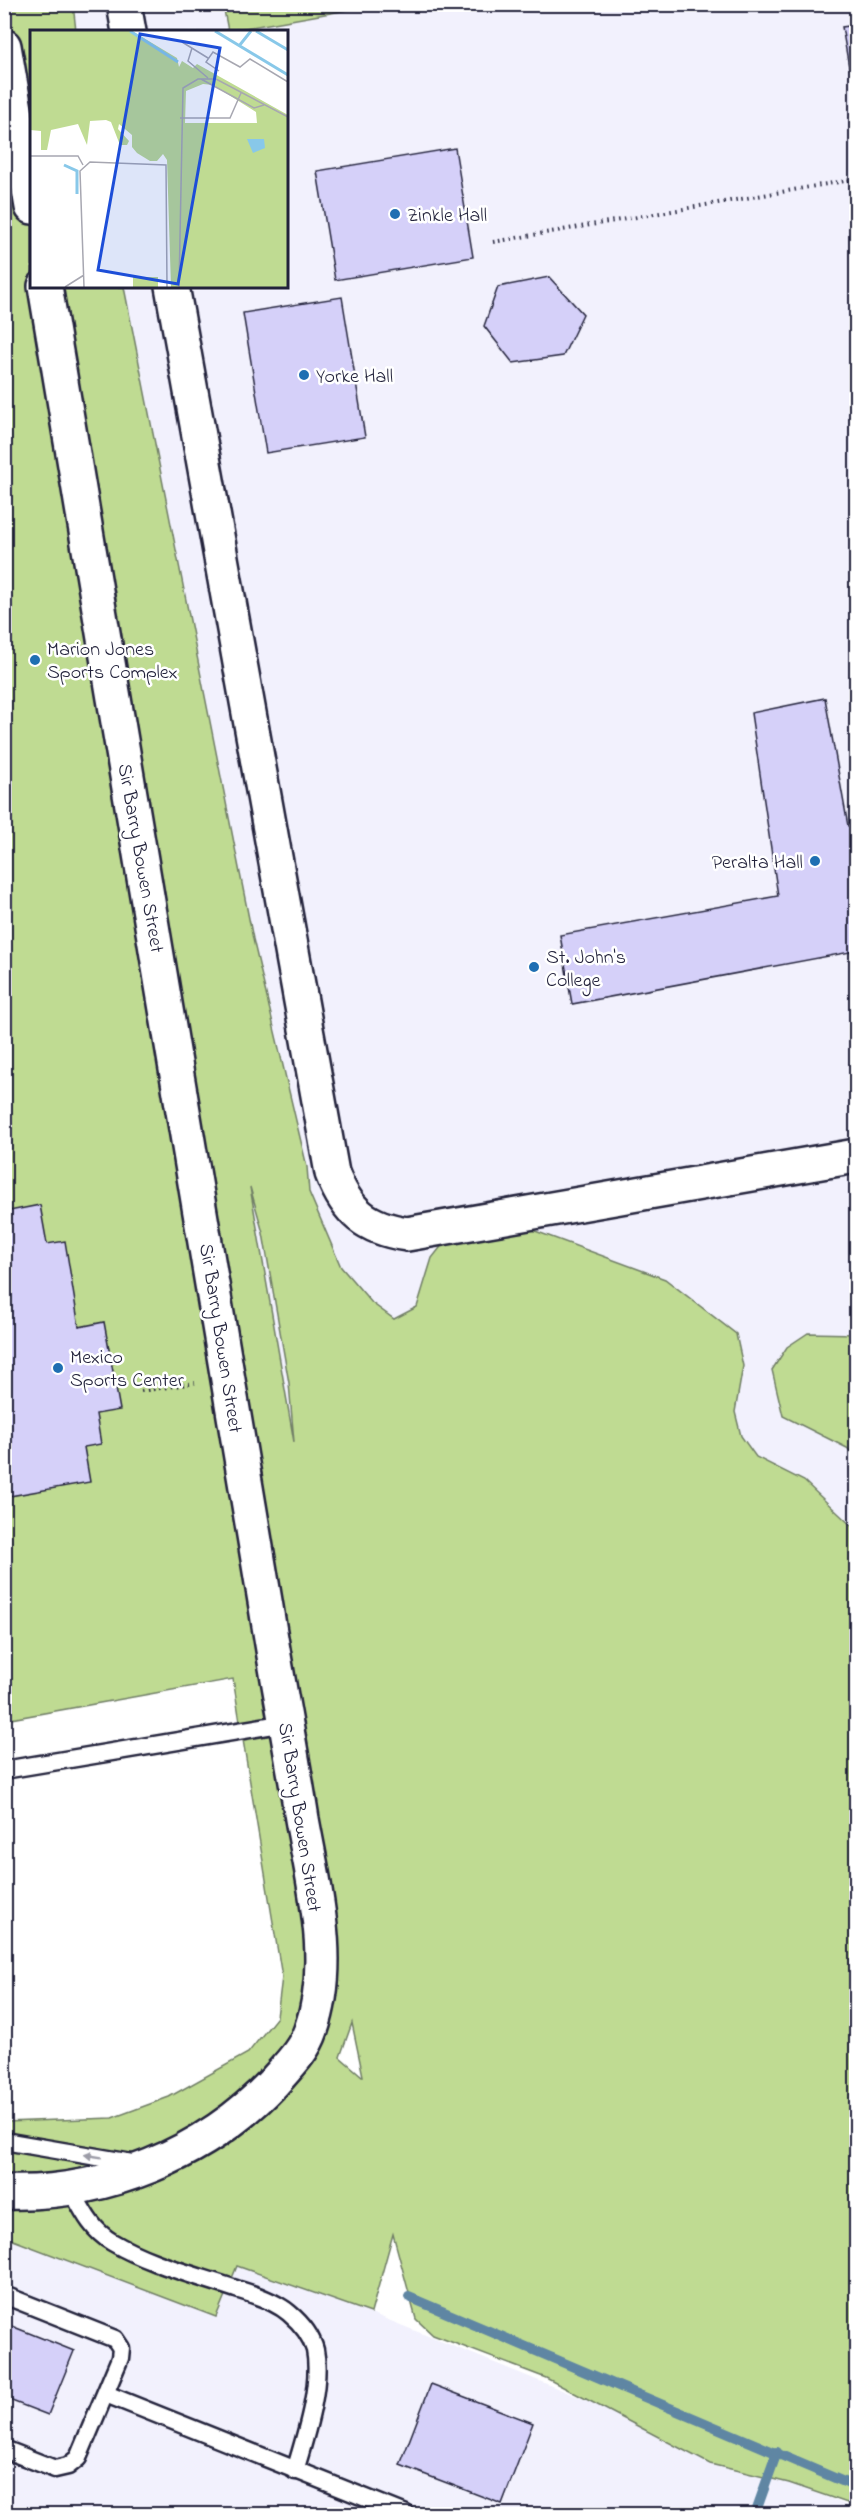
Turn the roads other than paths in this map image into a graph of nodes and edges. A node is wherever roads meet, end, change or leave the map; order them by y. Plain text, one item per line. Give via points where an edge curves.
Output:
1 (124, 4) edge
2 (129, 30) edge
3 (4, 46) edge
4 (30, 196) edge
5 (45, 288) edge
6 (172, 288) edge
7 (856, 1156) edge
8 (286, 1723) junction
9 (4, 1770) edge
10 (4, 2141) edge
11 (151, 2166) junction
12 (71, 2189) junction
13 (4, 2192) edge
14 (4, 2295) edge
15 (106, 2394) junction
16 (4, 2449) edge
17 (295, 2471) junction
18 (406, 2514) edge

1 - 2 street
3 - 4 street
5 - 8 street, Sir Barry Bowen Street
6 - 7 street via 332,1173 352,1210 377,1227 407,1234
8 - 9 lane
8 - 11 street, Sir Barry Bowen Street via 318,1908 322,1965 310,2035 297,2056 262,2094 215,2133
11 -> 10 lane
11 - 12 street, Sir Barry Bowen Street
12 - 13 street, Sir Barry Bowen Street
12 - 17 lane via 91,2225 110,2242 138,2256 255,2295 288,2312 307,2331 315,2349 317,2374
14 - 15 lane via 115,2339 121,2348 120,2358
15 - 16 lane via 78,2458 68,2466 54,2469
15 - 17 lane
17 - 18 lane

